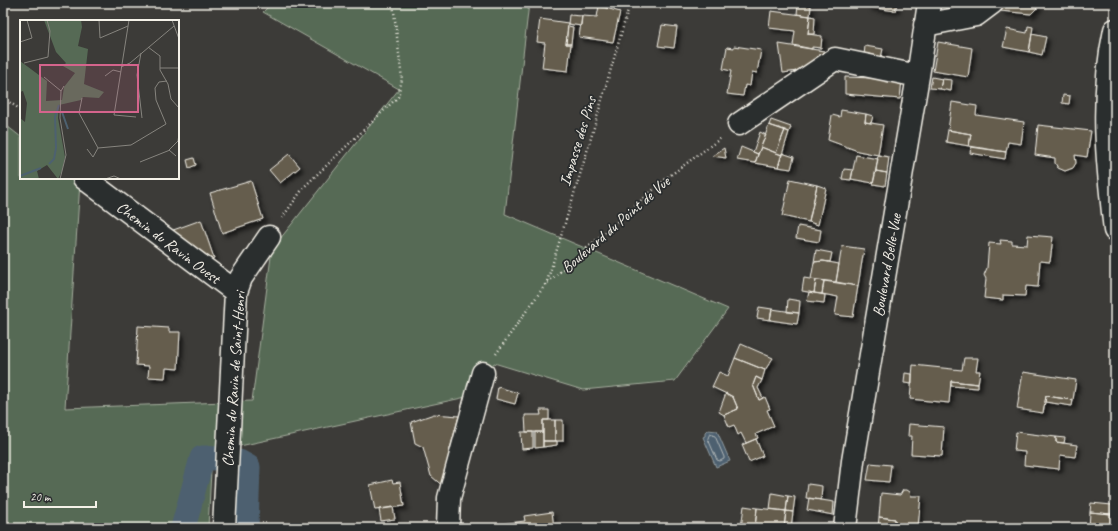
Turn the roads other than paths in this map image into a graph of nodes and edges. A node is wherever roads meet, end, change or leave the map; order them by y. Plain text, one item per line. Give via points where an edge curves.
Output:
1 (929, 3) edge
2 (992, 3) edge
3 (925, 26) junction
4 (1115, 30) edge
5 (918, 76) junction
6 (739, 124) road end
7 (85, 179) edge
8 (1115, 230) edge
9 (268, 237) road end
10 (236, 292) junction
11 (483, 372) road end
12 (224, 528) edge
13 (448, 528) edge
14 (846, 528) edge

1 - 3 street, Boulevard Belle-Vue
2 - 3 street via 976,15
3 - 5 street, Boulevard Belle-Vue
4 - 8 street via 1110,51 1105,118
5 - 6 street via 835,59
5 - 14 street, Boulevard Belle-Vue via 853,461
7 - 10 street, Chemin du Ravin Ouest
9 - 10 street, Chemin du Ravin de Saint-Henri via 241,278
10 - 12 street, Chemin du Ravin de Saint-Henri
11 - 13 street via 449,498

